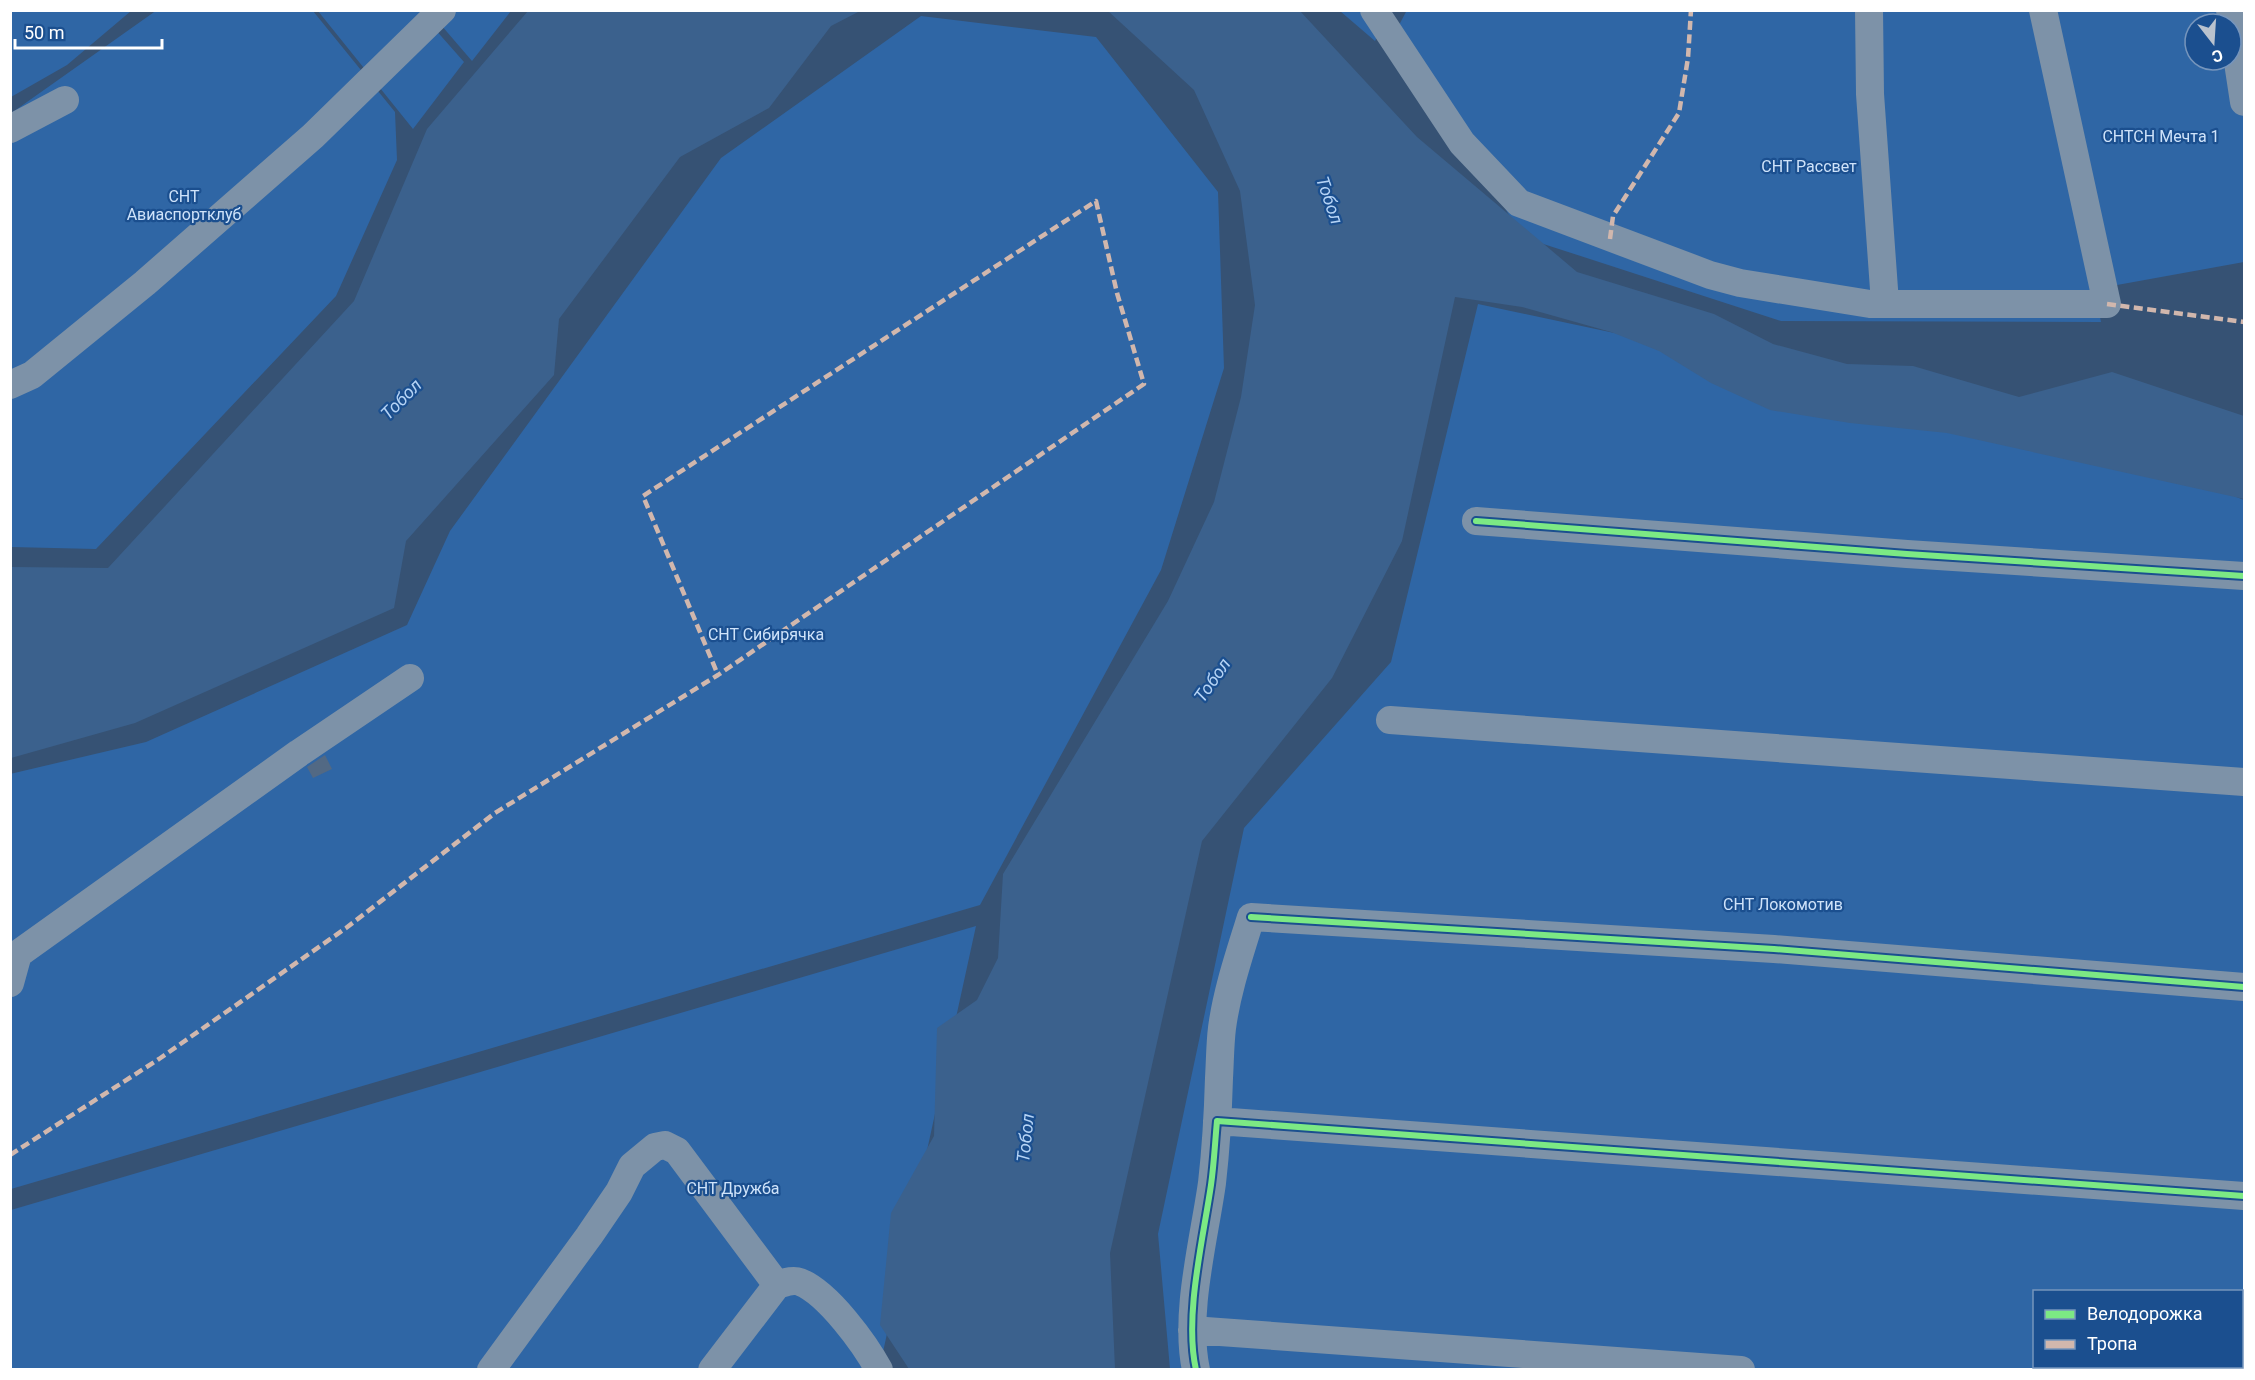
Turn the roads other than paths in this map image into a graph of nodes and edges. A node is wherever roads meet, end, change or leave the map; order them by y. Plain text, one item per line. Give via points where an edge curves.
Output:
1 (442, 10) edge
2 (1374, 10) edge
3 (1869, 10) edge
4 (2043, 10) edge
5 (2230, 10) edge
6 (65, 100) dead end
7 (2244, 102) edge
8 (10, 129) edge
9 (1885, 303) junction
10 (10, 385) edge
11 (1476, 521) dead end
12 (2244, 576) edge
13 (410, 678) dead end
14 (1390, 720) dead end
15 (2244, 782) edge
16 (10, 983) edge
17 (2244, 987) edge
18 (1217, 1120) junction
19 (2244, 1196) edge
20 (777, 1285) junction
21 (1192, 1330) junction
22 (491, 1370) edge
23 (711, 1370) edge
24 (879, 1370) edge
25 (1196, 1370) edge
26 (1741, 1370) edge

1 - 10 street via 313,136 162,268 32,375
2 - 9 street via 1462,143 1519,203 1710,275 1870,304
3 - 9 street via 1870,94
4 - 9 street via 2107,304
5 - 7 street
6 - 8 street
11 - 12 street
13 - 16 street via 298,753 18,954
14 - 15 street
17 - 18 street via 1774,949 1251,917 1222,1029
18 - 19 street
18 - 21 street
20 - 22 street via 677,1151 665,1145 655,1147 632,1166 589,1236
20 - 23 street
20 - 24 street via 800,1282 819,1295 850,1327
21 - 25 street
21 - 26 street

